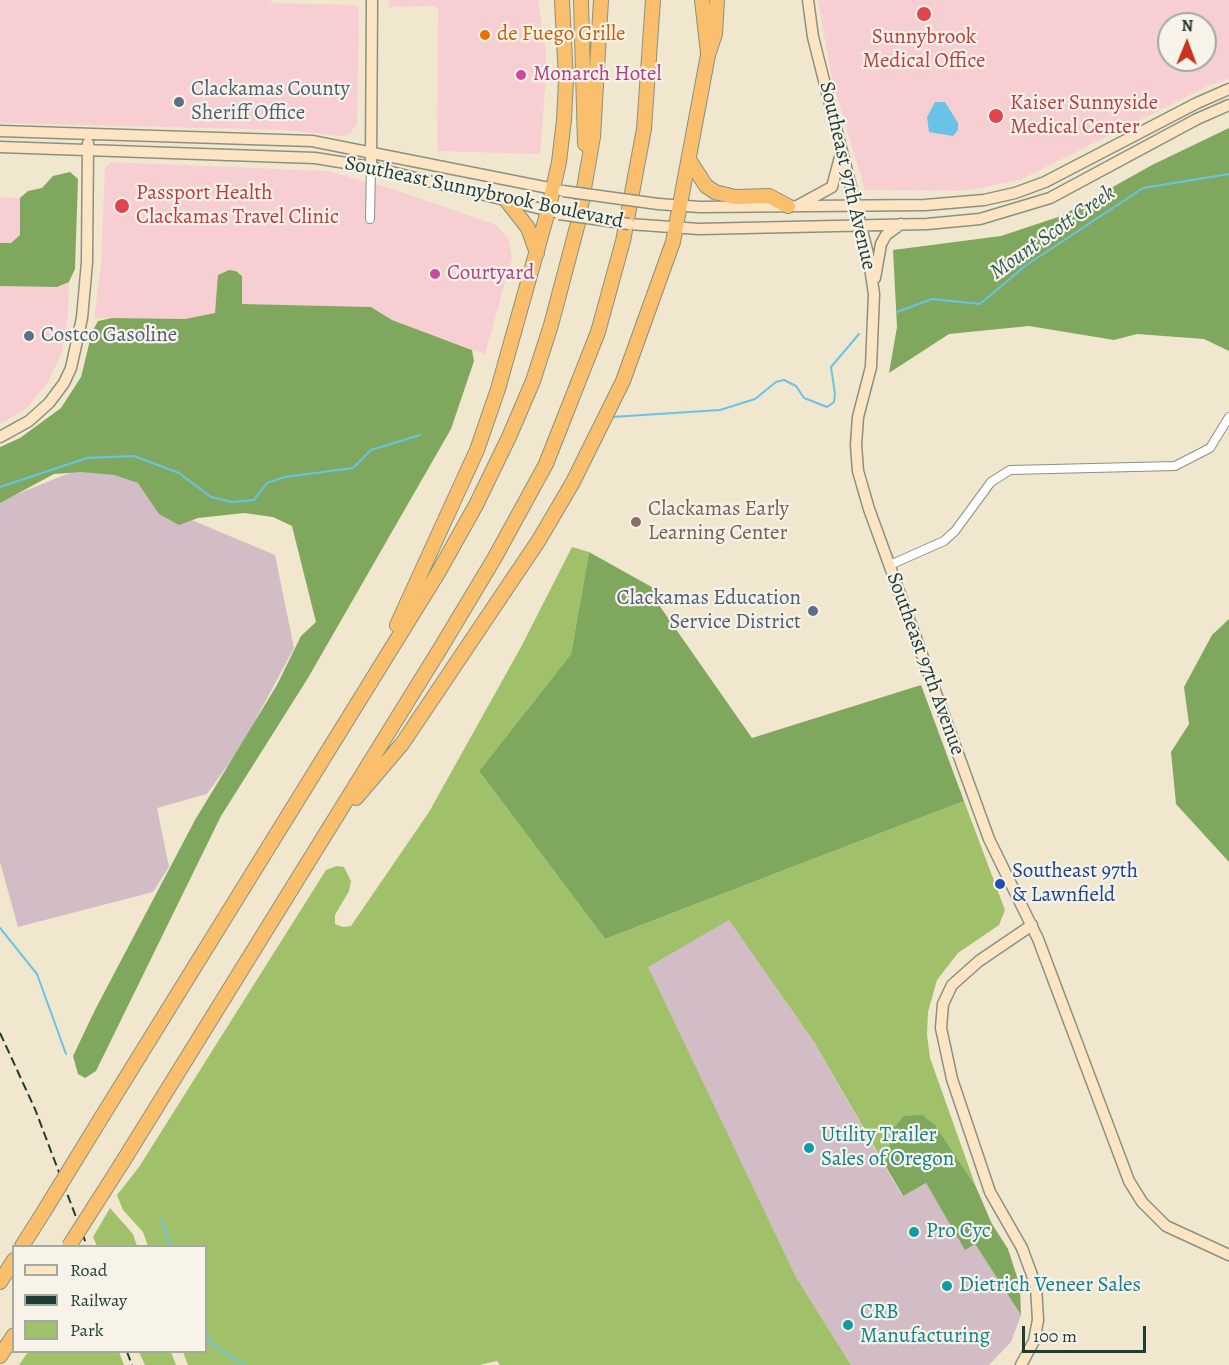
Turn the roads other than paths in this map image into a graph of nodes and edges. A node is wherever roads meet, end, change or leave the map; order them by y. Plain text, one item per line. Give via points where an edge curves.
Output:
1 (372, 0) edge
2 (562, 0) edge
3 (581, 0) edge
4 (601, 0) edge
5 (653, 0) edge
6 (702, 0) edge
7 (717, 0) edge
8 (808, 0) edge
9 (708, 55) junction
10 (1229, 89) edge
11 (1229, 105) edge
12 (1174, 115) junction
13 (0, 131) edge
14 (87, 134) junction
15 (266, 139) junction
16 (0, 147) edge
17 (89, 150) junction
18 (371, 151) junction
19 (840, 152) junction
20 (231, 154) junction
21 (690, 161) junction
22 (371, 167) junction
23 (1108, 167) junction
24 (585, 185) junction
25 (558, 190) junction
26 (507, 201) junction
27 (682, 206) junction
28 (792, 206) junction
29 (854, 206) junction
30 (554, 212) junction
31 (370, 219) dead end
32 (859, 224) junction
33 (901, 224) junction
34 (677, 228) junction
35 (537, 253) junction
36 (874, 294) junction
37 (1229, 417) edge
38 (0, 437) edge
39 (890, 565) junction
40 (370, 683) junction
41 (326, 834) junction
42 (1032, 925) junction
43 (23, 1245) edge
44 (70, 1245) edge
45 (1229, 1256) edge
46 (12, 1263) edge
47 (0, 1282) edge
48 (12, 1338) edge
49 (0, 1356) edge
50 (1022, 1365) edge

1 - 18 main road
2 - 25 highway via 566,80
3 - 24 highway
4 - 24 highway via 598,85
5 - 41 highway via 650,81 635,184 615,272 578,390 520,513
6 - 9 highway
7 - 9 highway via 715,34
8 - 19 main road, Southeast 97th Avenue
9 - 21 highway
10 - 12 main road, Southeast Sunnybrook Boulevard
11 - 23 main road, Southeast Sunnybrook Boulevard
12 - 23 main road via 1172,124 1118,153
12 - 29 main road, Southeast Sunnybrook Boulevard via 1057,176 1015,193 953,204
13 - 14 main road, Southeast Sunnybrook Boulevard
14 - 15 main road, Southeast Sunnybrook Boulevard
14 - 17 main road
15 - 18 main road, Southeast Sunnybrook Boulevard via 312,141
15 - 20 main road via 258,145 237,146
16 - 17 main road, Southeast Sunnybrook Boulevard
17 - 20 main road, Southeast Sunnybrook Boulevard
17 - 38 main road via 87,262 82,318 71,368 44,409
18 - 22 main road
18 - 25 main road, Southeast Sunnybrook Boulevard
19 - 28 main road via 832,187
19 - 29 main road, Southeast 97th Avenue
20 - 22 main road, Southeast Sunnybrook Boulevard via 306,157
21 - 27 highway
21 - 28 highway via 706,186 715,192 769,196
22 - 26 main road, Southeast Sunnybrook Boulevard
22 - 31 street
23 - 33 main road, Southeast Sunnybrook Boulevard via 1050,198 1007,213 958,223
24 - 40 highway via 551,325 509,437 438,573
25 - 27 main road, Southeast Sunnybrook Boulevard, bridge
25 - 30 highway
26 - 30 main road, Southeast Sunnybrook Boulevard
26 - 35 highway via 528,228
27 - 28 main road, Southeast Sunnybrook Boulevard
27 - 34 highway
28 - 29 main road, Southeast Sunnybrook Boulevard
29 - 32 main road, Southeast 97th Avenue
30 - 34 main road, Southeast Sunnybrook Boulevard, bridge
30 - 35 highway
32 - 33 main road, Southeast Sunnybrook Boulevard
32 - 34 main road, Southeast Sunnybrook Boulevard
32 - 36 main road, Southeast 97th Avenue
33 - 36 main road via 881,244
34 - 41 highway via 642,334 611,408 573,482 503,597 402,744
35 - 40 highway via 477,450
36 - 39 main road, Southeast 97th Avenue via 870,372 857,427 857,463
37 - 39 street via 1210,448 1175,466 1010,470 991,482 944,542
39 - 42 main road, Southeast 97th Avenue via 989,839
40 - 43 highway, bridge
41 - 44 highway, bridge
42 - 45 main road, Southeast 97th Avenue via 1135,1192 1166,1226
42 - 50 main road via 959,977 947,994 941,1014 947,1061 970,1135 993,1199 1022,1248 1036,1286 1038,1320 1034,1341
46 - 47 highway
48 - 49 highway

